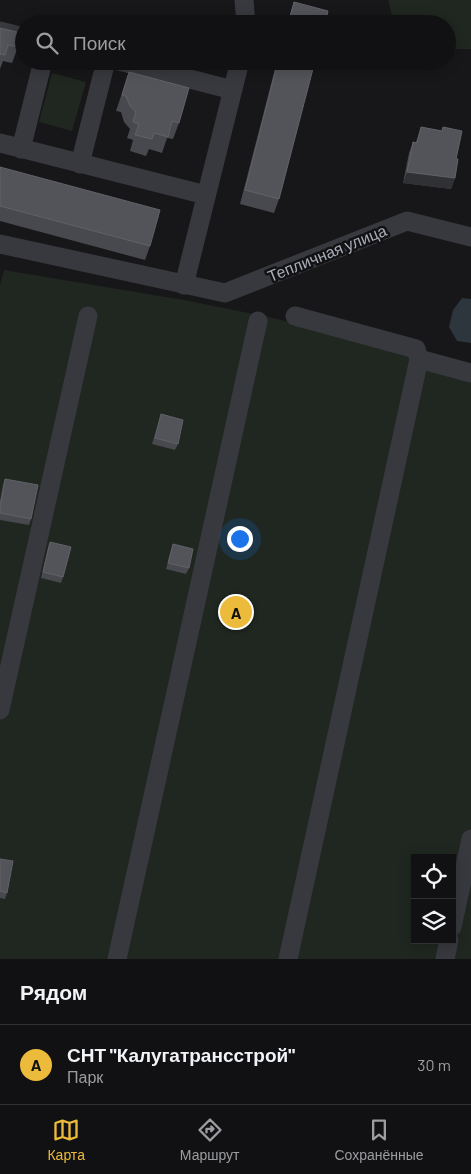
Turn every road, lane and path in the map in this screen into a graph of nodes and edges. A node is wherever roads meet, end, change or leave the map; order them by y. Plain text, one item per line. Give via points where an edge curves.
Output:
1 (244, 0) edge
2 (245, 15) edge
3 (0, 31) edge
4 (15, 35) edge
5 (41, 70) edge
6 (104, 70) edge
7 (154, 70) edge
8 (238, 70) edge
9 (233, 90) junction
10 (0, 143) edge
11 (21, 149) junction
12 (80, 164) junction
13 (206, 195) junction
14 (471, 237) edge
15 (0, 244) edge
16 (184, 285) junction
17 (88, 316) dead end
18 (295, 316) dead end
19 (258, 321) dead end
20 (419, 359) junction
21 (471, 373) edge
22 (0, 710) edge
23 (471, 840) edge
24 (456, 908) edge
25 (448, 944) edge
26 (117, 959) edge
27 (288, 959) edge
28 (445, 959) edge

1 - 2 street
3 - 4 street
5 - 11 street
6 - 12 street
7 - 9 street
8 - 9 street
9 - 13 street
10 - 11 street
11 - 12 street
12 - 13 street
13 - 16 street
14 - 16 street, Тепличная улица via 407,221 225,293
15 - 16 street, Тепличная улица
17 - 22 street
18 - 20 street via 416,349
19 - 26 street
20 - 21 street
20 - 27 street
23 - 24 street
25 - 28 street

